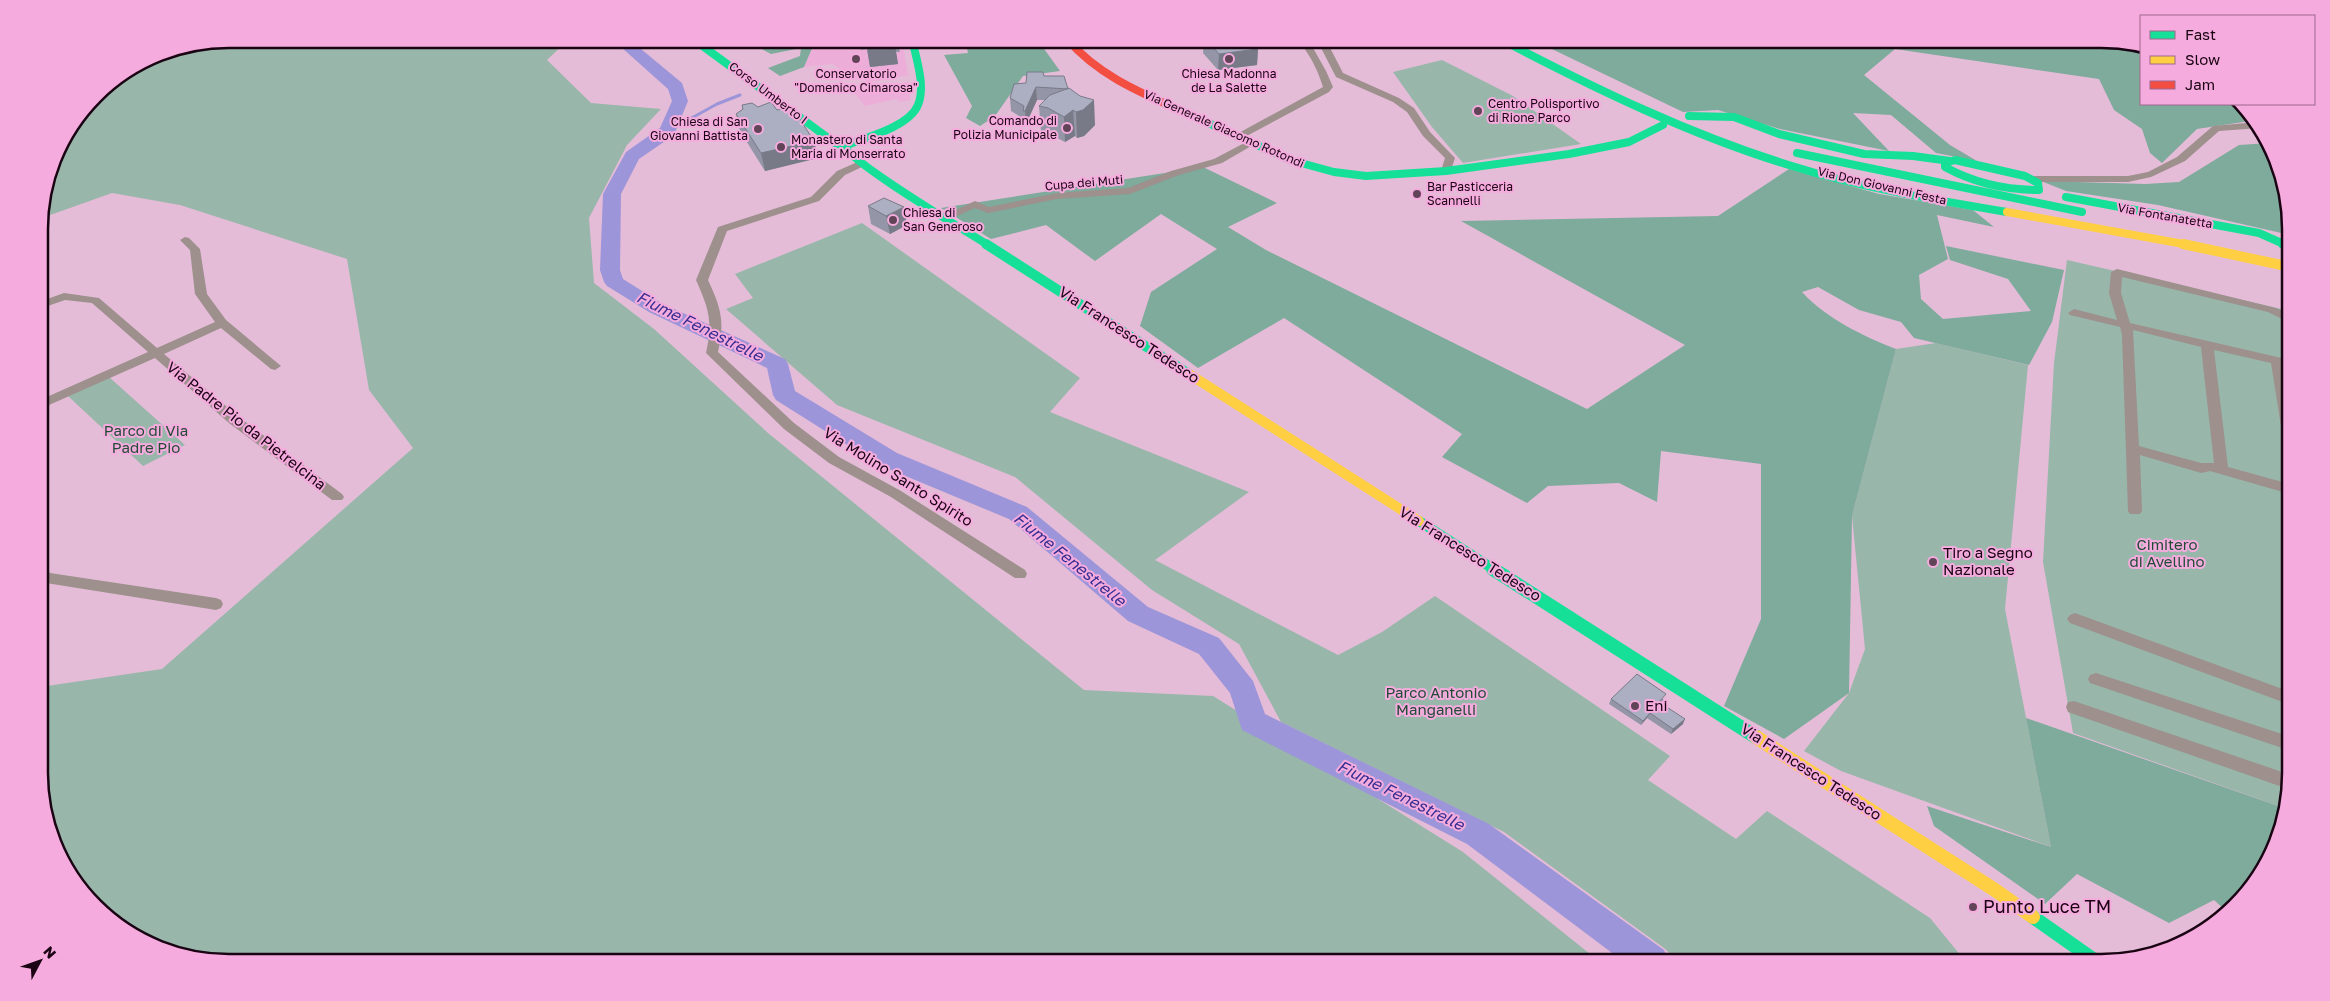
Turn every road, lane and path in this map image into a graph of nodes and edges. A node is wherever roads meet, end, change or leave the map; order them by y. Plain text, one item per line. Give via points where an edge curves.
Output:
1 (705, 48) edge
2 (914, 48) edge
3 (1074, 48) edge
4 (1308, 48) edge
5 (1325, 48) edge
6 (1517, 48) edge
7 (1535, 48) edge
8 (1689, 116) dead end
9 (1663, 125) dead end
10 (2250, 126) edge
11 (1238, 137) junction
12 (1250, 143) junction
13 (844, 146) junction
14 (1814, 157) junction
15 (862, 163) junction
16 (1949, 166) junction
17 (1446, 171) junction
18 (2034, 179) junction
19 (2039, 190) junction
20 (2092, 214) dead end
21 (946, 217) junction
22 (2110, 218) dead end
23 (185, 240) dead end
24 (2282, 252) edge
25 (2282, 256) edge
26 (2282, 256) edge
27 (64, 296) junction
28 (48, 297) edge
29 (48, 302) edge
30 (2074, 313) dead end
31 (2282, 316) edge
32 (222, 323) junction
33 (2126, 325) junction
34 (2207, 344) junction
35 (156, 354) junction
36 (2282, 363) edge
37 (275, 366) dead end
38 (48, 402) edge
39 (2133, 449) junction
40 (2222, 470) junction
41 (2282, 487) edge
42 (337, 497) dead end
43 (2135, 511) dead end
44 (1020, 574) dead end
45 (48, 578) edge
46 (216, 604) dead end
47 (2075, 619) dead end
48 (2096, 679) dead end
49 (2282, 696) edge
50 (2074, 707) dead end
51 (2282, 741) edge
52 (2282, 780) edge
53 (2043, 924) junction
54 (2065, 954) dead end
55 (2086, 954) edge

1 - 13 street, Corso Umberto I via 835,144
2 - 13 street via 919,103 915,111 897,125
3 - 11 street, Via Generale Giacomo Rotondi via 1090,65 1116,81
4 - 11 street via 1322,71 1328,87 1326,90
5 - 17 street via 1339,75 1411,110 1426,134 1450,158
6 - 25 street, Via Don Giovanni Festa via 1661,118 1834,177 1996,211
7 - 14 street, Via Don Giovanni Festa via 1622,93 1680,117 1773,148
8 - 16 street, Via Fontanatetta via 1734,118 1779,134 1864,154 1914,156
9 - 17 street, Via Generale Giacomo Rotondi via 1629,142
10 - 18 street, Via Fontanatetta via 2216,128 2181,159 2151,174 2128,179
11 - 12 street, Via Generale Giacomo Rotondi
12 - 17 street, Via Generale Giacomo Rotondi via 1308,166 1351,174
12 - 21 street, Cupa dei Muti via 1218,161 1130,192 1057,196 988,210 975,204
13 - 15 street, Via Francesco Tedesco
14 - 16 street via 1872,164 1926,176 1937,175
14 - 20 street, Via Don Giovanni Festa
15 - 21 street, Via Francesco Tedesco
15 - 44 street, Via Molino Santo Spirito via 842,173 815,199 722,229 702,280 717,313 718,329 712,353 789,426 834,460 896,494
16 - 18 street, Via Fontanatetta via 1963,162
16 - 19 street, Via Fontanatetta via 1958,175
18 - 19 street
19 - 24 street, Via Fontanatetta via 2082,201 2259,233
21 - 53 street, Via Francesco Tedesco via 1995,890
22 - 26 street
23 - 32 street via 195,249 201,294
27 - 28 street, Via Padre Pio da Pietrelcina
27 - 29 street, Via Padre Pio da Pietrelcina
27 - 35 street, Via Padre Pio da Pietrelcina via 95,300
30 - 33 street
31 - 33 street via 2272,310 2117,272 2115,293
32 - 35 street
32 - 37 street
33 - 34 street
33 - 39 street
34 - 36 street
34 - 40 street
35 - 38 street, Via Padre Pio da Pietrelcina
35 - 42 street, Via Padre Pio da Pietrelcina via 234,420
39 - 40 street via 2201,468 2210,466
39 - 43 street
40 - 41 street
45 - 46 street
47 - 49 street
48 - 51 street
50 - 52 street
53 - 54 street
53 - 55 street, Via Francesco Tedesco

